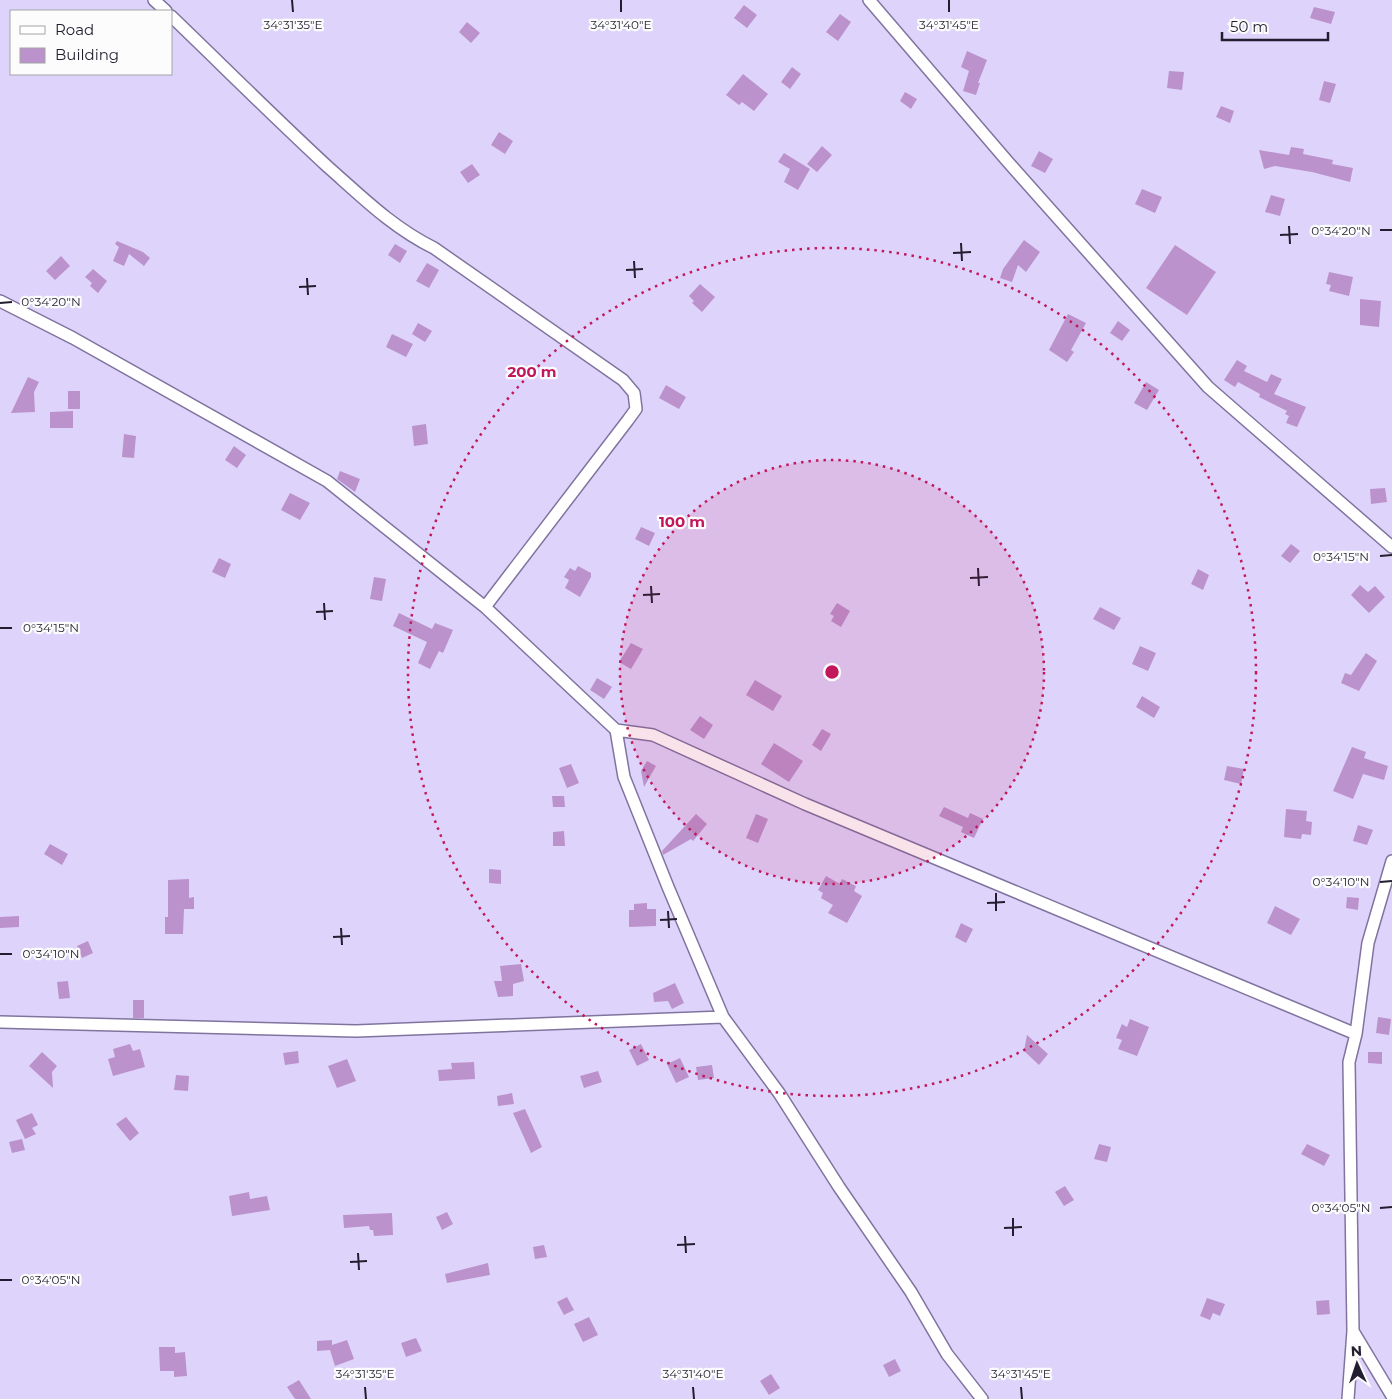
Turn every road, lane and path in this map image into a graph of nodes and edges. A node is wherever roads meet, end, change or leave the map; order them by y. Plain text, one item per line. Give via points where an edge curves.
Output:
1 (154, 0) edge
2 (869, 0) edge
3 (165, 10) edge
4 (172, 17) edge
5 (0, 300) edge
6 (1392, 548) edge
7 (485, 607) junction
8 (616, 730) junction
9 (1392, 862) edge
10 (723, 1017) junction
11 (0, 1022) edge
12 (1356, 1034) junction
13 (1353, 1331) junction
14 (1392, 1396) edge
15 (982, 1399) edge
16 (1348, 1399) edge

1 - 3 street
2 - 6 street via 1208,387
4 - 7 street via 378,212 623,380 634,393 636,409
5 - 7 street via 327,481
7 - 8 street
8 - 10 street via 624,777
8 - 12 street via 653,735 806,804
9 - 12 street via 1368,943
10 - 11 street via 356,1031
10 - 15 street via 779,1093 911,1292 947,1354
12 - 13 street via 1349,1062
13 - 14 street
13 - 16 street

